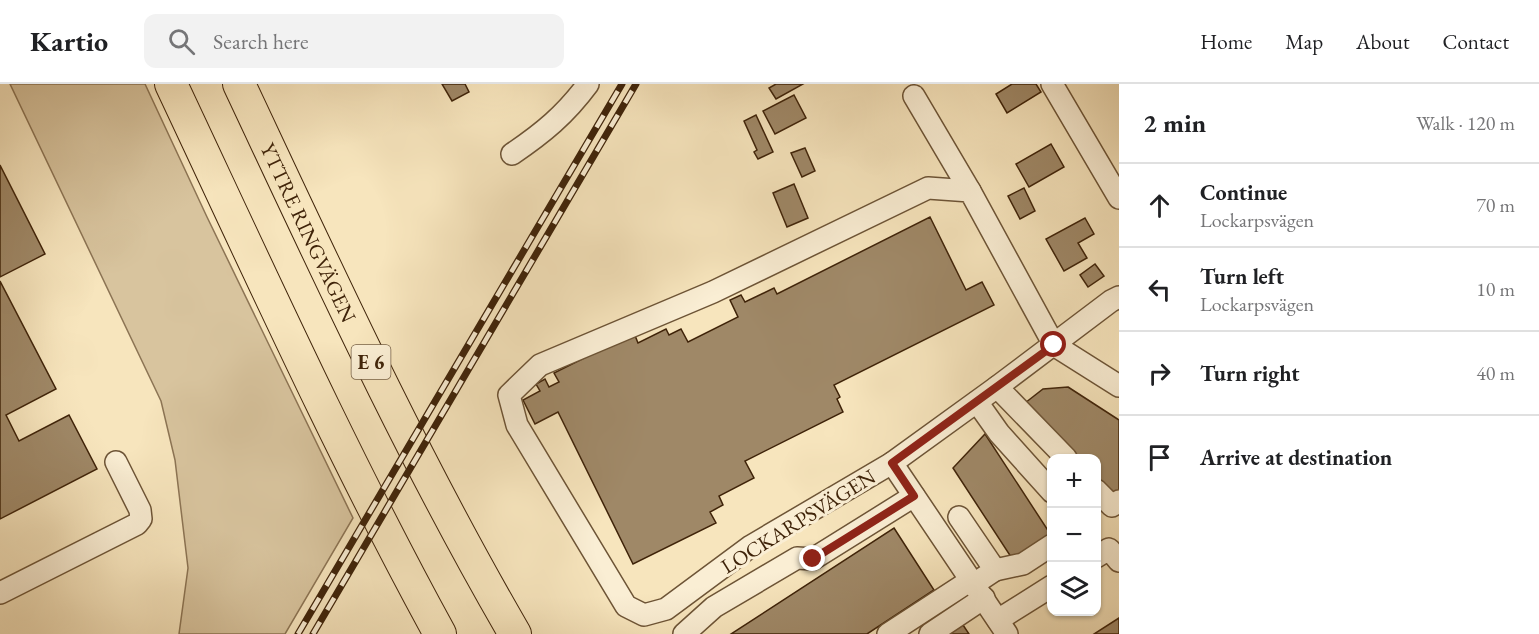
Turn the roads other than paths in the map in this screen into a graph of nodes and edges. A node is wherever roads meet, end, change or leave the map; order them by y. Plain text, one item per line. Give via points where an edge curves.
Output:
1 (171, 84) edge
2 (239, 84) edge
3 (588, 84) edge
4 (1052, 84) edge
5 (914, 96) dead end
6 (512, 154) dead end
7 (970, 191) junction
8 (1119, 198) edge
9 (1119, 297) edge
10 (1054, 345) junction
11 (1119, 386) edge
12 (997, 387) junction
13 (977, 402) junction
14 (1061, 454) edge
15 (116, 462) dead end
16 (892, 463) junction
17 (1047, 486) edge
18 (1101, 495) edge
19 (914, 496) junction
20 (1119, 501) edge
21 (959, 518) dead end
22 (1047, 548) edge
23 (1101, 554) edge
24 (1119, 561) edge
25 (995, 570) junction
26 (976, 587) junction
27 (1047, 590) edge
28 (0, 593) edge
29 (1003, 627) edge
30 (440, 634) edge
31 (515, 634) edge
32 (684, 634) edge
33 (888, 634) edge
34 (930, 634) edge

1 - 30 highway via 329,419
2 - 31 highway, YTTRE RINGVÄGEN / E 6 via 388,398
3 - 6 street via 570,108
4 - 8 street
5 - 7 street
7 - 10 street
7 - 16 street, LOCKARPSVÄGEN via 928,188 712,292 540,365 509,395 517,425 626,606 644,615 666,609 751,546
9 - 10 street, LOCKARPSVÄGEN
10 - 11 street
10 - 12 street, LOCKARPSVÄGEN
12 - 13 street, LOCKARPSVÄGEN
12 - 14 street
13 - 16 street, LOCKARPSVÄGEN
13 - 17 street
15 - 28 street via 140,510 137,524
16 - 19 street, LOCKARPSVÄGEN
18 - 20 street via 1112,506
19 - 26 street, LOCKARPSVÄGEN
19 - 32 street via 813,559 796,558 714,607
21 - 25 street
22 - 25 street via 1023,564
23 - 24 street via 1109,549
25 - 26 street
26 - 29 street, LOCKARPSVÄGEN
26 - 33 street
26 - 34 street
27 - 29 street

